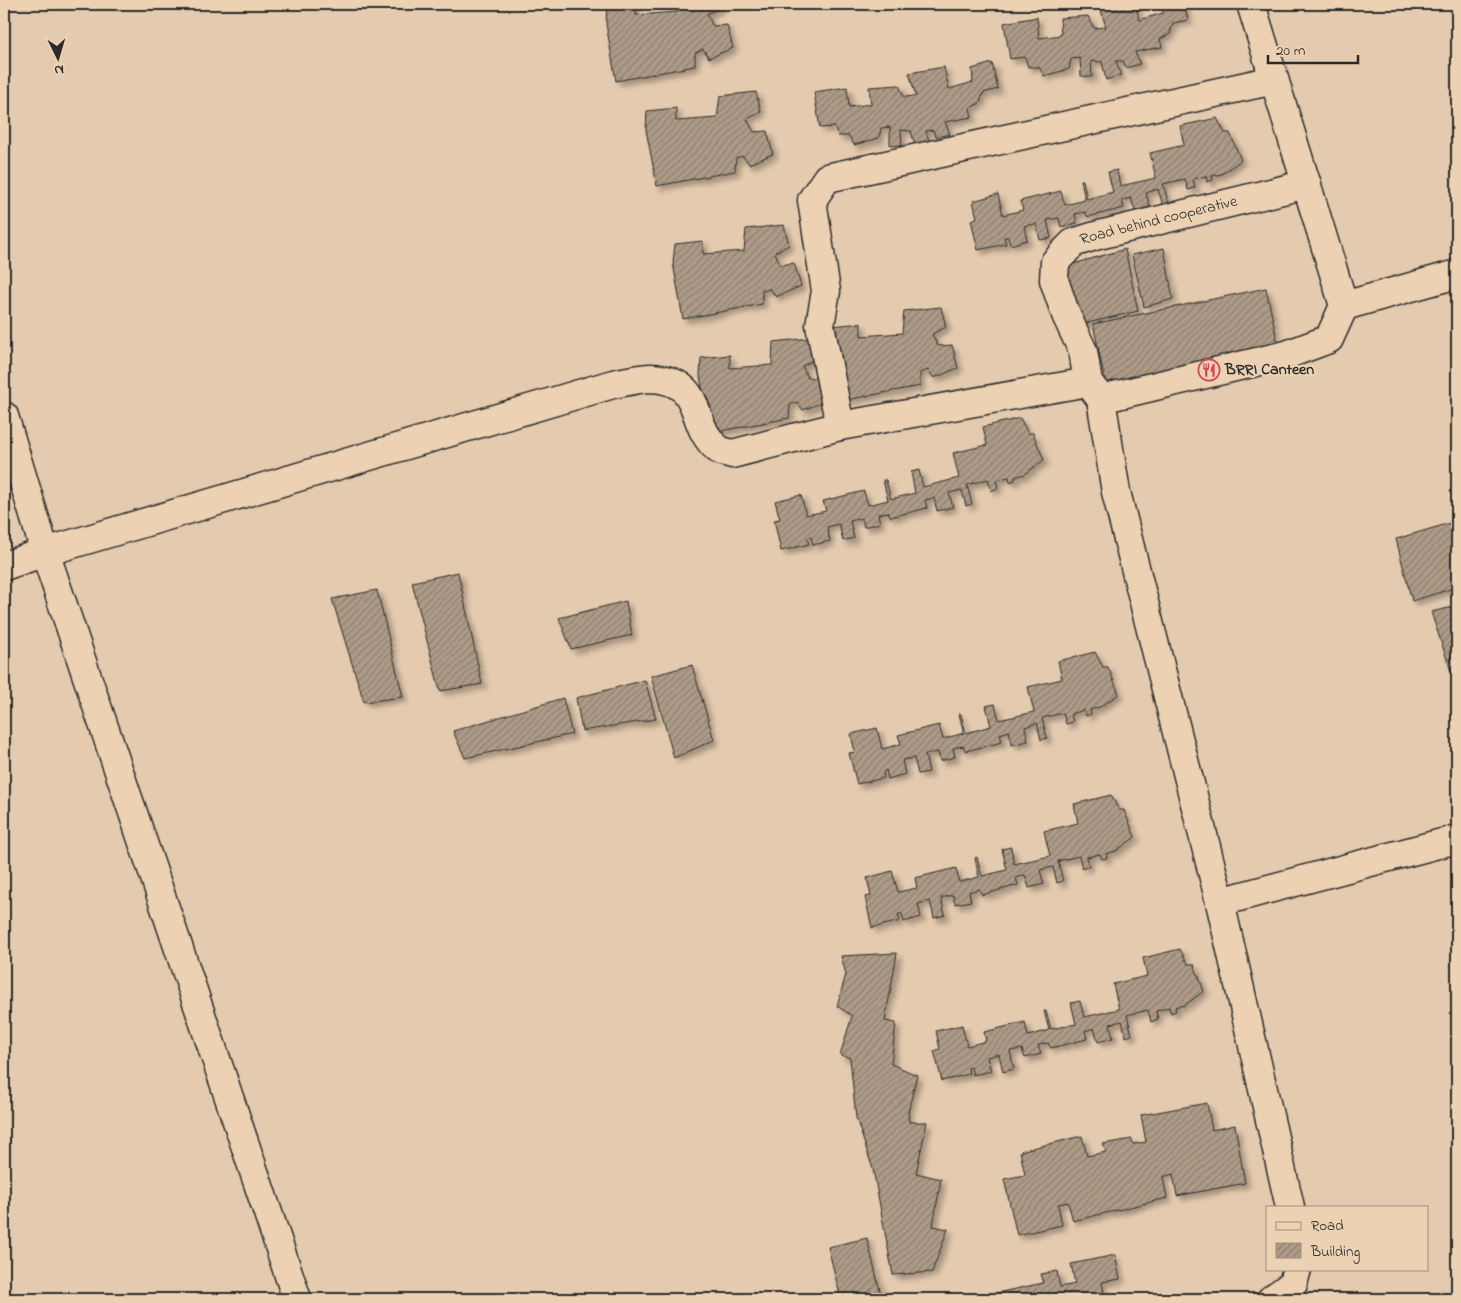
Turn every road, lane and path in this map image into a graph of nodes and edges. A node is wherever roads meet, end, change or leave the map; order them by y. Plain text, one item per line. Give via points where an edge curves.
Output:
1 (1251, 4) edge
2 (1274, 80) junction
3 (1307, 184) junction
4 (1457, 274) edge
5 (1344, 306) junction
6 (1095, 391) junction
7 (4, 416) edge
8 (840, 426) junction
9 (45, 552) junction
10 (4, 566) edge
11 (1457, 839) edge
12 (1220, 902) junction
13 (1290, 1206) edge
14 (1297, 1270) edge
15 (296, 1299) edge
16 (1272, 1299) edge

1 - 2 street
2 - 3 street
2 - 8 street via 828,178 812,200 826,291 820,325
3 - 5 street
3 - 6 street, Road behind cooperative via 1073,244 1055,262 1054,280 1083,351
4 - 5 street
5 - 6 street via 1329,339 1286,355
6 - 8 street
6 - 12 street, Road behind cooperative via 1116,492
7 - 9 street
8 - 9 street via 732,454 719,450 707,437 688,393 674,383 650,378 613,384
9 - 10 street
9 - 15 street
11 - 12 street
12 - 13 street, Road behind cooperative
14 - 16 street via 1293,1284

